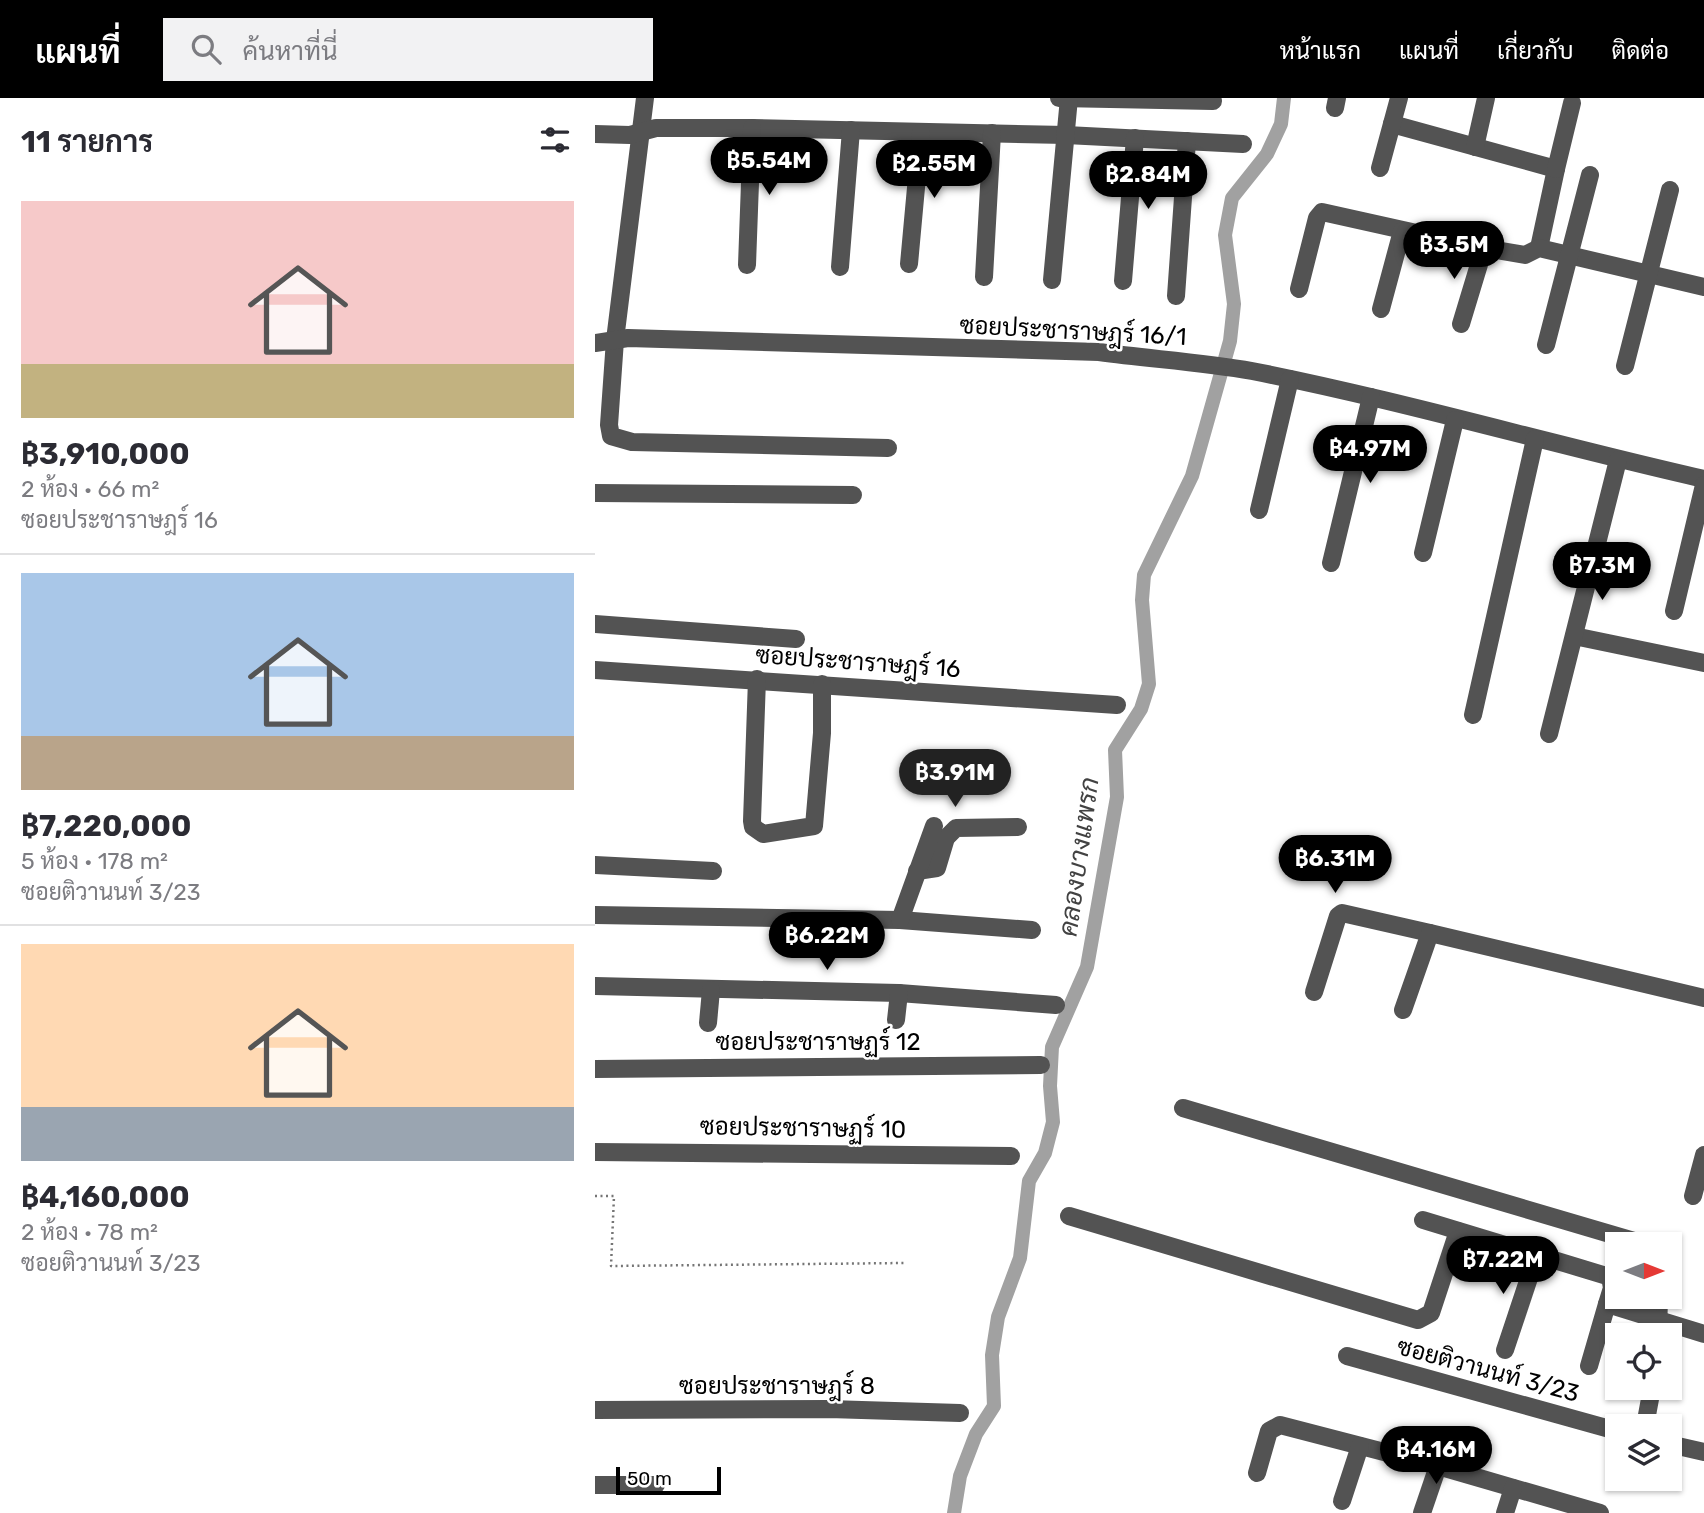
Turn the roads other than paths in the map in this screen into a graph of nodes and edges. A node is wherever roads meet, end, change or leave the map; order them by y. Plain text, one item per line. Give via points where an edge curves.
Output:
1 (645, 98) edge
2 (1059, 98) edge
3 (1069, 98) edge
4 (1399, 98) edge
5 (1486, 98) edge
6 (1213, 101) dead end
7 (1572, 103) dead end
8 (1392, 124) junction
9 (752, 128) junction
10 (851, 130) junction
11 (642, 132) junction
12 (921, 132) junction
13 (992, 133) junction
14 (595, 134) edge
15 (1066, 135) junction
16 (1135, 138) junction
17 (1187, 141) junction
18 (1243, 144) dead end
19 (1475, 147) junction
20 (1380, 168) dead end
21 (1556, 169) junction
22 (1590, 175) dead end
23 (1670, 190) dead end
24 (1402, 231) junction
25 (1484, 248) junction
26 (1539, 248) junction
27 (1568, 254) junction
28 (909, 264) dead end
29 (747, 265) dead end
30 (840, 267) dead end
31 (1650, 274) junction
32 (984, 276) dead end
33 (1052, 280) dead end
34 (1122, 281) dead end
35 (1704, 287) edge
36 (1299, 289) dead end
37 (1176, 296) dead end
38 (1381, 309) dead end
39 (1461, 324) dead end
40 (615, 340) junction
41 (595, 343) edge
42 (1546, 345) dead end
43 (1625, 366) dead end
44 (1290, 379) junction
45 (1371, 397) junction
46 (1455, 420) junction
47 (1535, 439) junction
48 (888, 448) dead end
49 (1618, 460) junction
50 (1704, 479) edge
51 (1704, 485) edge
52 (595, 493) edge
53 (853, 495) dead end
54 (1259, 510) dead end
55 (1423, 552) dead end
56 (1331, 563) dead end
57 (1674, 611) dead end
58 (595, 624) edge
59 (1573, 636) junction
60 (796, 639) dead end
61 (1704, 663) edge
62 (595, 670) edge
63 (757, 679) junction
64 (822, 684) junction
65 (1117, 705) dead end
66 (1473, 715) dead end
67 (1549, 734) dead end
68 (934, 826) dead end
69 (1018, 827) dead end
70 (595, 865) edge
71 (713, 871) dead end
72 (917, 871) junction
73 (595, 915) edge
74 (900, 920) junction
75 (1032, 930) dead end
76 (1430, 933) junction
77 (595, 986) edge
78 (711, 990) junction
79 (1314, 992) dead end
80 (899, 993) junction
81 (1704, 998) edge
82 (1056, 1005) dead end
83 (1403, 1010) dead end
84 (896, 1020) dead end
85 (708, 1023) dead end
86 (1041, 1065) dead end
87 (595, 1069) edge
88 (1183, 1108) dead end
89 (595, 1152) edge
90 (1704, 1155) edge
91 (1011, 1156) dead end
92 (1693, 1196) dead end
93 (1069, 1216) dead end
94 (1423, 1220) dead end
95 (1458, 1231) junction
96 (1605, 1232) edge
97 (1537, 1254) junction
98 (1605, 1275) edge
99 (1606, 1309) edge
100 (1617, 1309) edge
101 (1647, 1323) edge
102 (1682, 1332) edge
103 (1704, 1334) edge
104 (1505, 1350) dead end
105 (1347, 1356) dead end
106 (1589, 1366) dead end
107 (595, 1410) edge
108 (960, 1413) dead end
109 (1605, 1428) edge
110 (1360, 1446) junction
111 (1682, 1447) edge
112 (1704, 1452) edge
113 (1437, 1466) junction
114 (1257, 1473) dead end
115 (595, 1485) edge
116 (656, 1485) dead end
117 (1513, 1488) junction
118 (1342, 1501) dead end
119 (1422, 1513) edge
120 (1506, 1513) edge
121 (1597, 1513) edge

1 - 11 street
2 - 3 street
3 - 6 street
3 - 15 street
4 - 8 street
5 - 19 street
7 - 21 street
8 - 19 street
8 - 20 street
9 - 10 street
9 - 11 street
9 - 29 street
10 - 12 street
10 - 30 street
11 - 14 street
11 - 40 street
12 - 13 street
12 - 28 street
13 - 15 street
13 - 32 street
15 - 16 street
15 - 33 street
16 - 17 street
16 - 34 street
17 - 18 street
17 - 37 street
19 - 21 street
21 - 26 street
22 - 27 street
23 - 31 street
24 - 25 street
24 - 36 street via 1327,212 1318,214
24 - 38 street
25 - 26 street via 1525,255
25 - 39 street
26 - 27 street
27 - 31 street
27 - 42 street
31 - 35 street
31 - 43 street
40 - 41 street, ซอยประชาราษฎร์ 16/1
40 - 44 street, ซอยประชาราษฎร์ 16/1 via 1099,352
40 - 48 street via 609,425 611,436 619,441
44 - 45 street, ซอยประชาราษฎร์ 16/1
44 - 54 street
45 - 46 street, ซอยประชาราษฎร์ 16/1
45 - 56 street
46 - 47 street, ซอยประชาราษฎร์ 16/1
46 - 55 street
47 - 49 street, ซอยประชาราษฎร์ 16/1
47 - 66 street
49 - 50 street, ซอยประชาราษฎร์ 16/1
49 - 59 street
51 - 57 street
52 - 53 street
58 - 60 street
59 - 61 street
59 - 67 street
62 - 63 street, ซอยประชาราษฎร์ 16
63 - 64 street, ซอยประชาราษฎร์ 16
63 - 64 street via 752,821 763,834 814,826
64 - 65 street, ซอยประชาราษฎร์ 16
68 - 72 street
69 - 72 street via 956,828 946,838 937,868
70 - 71 street
72 - 74 street
73 - 74 street
74 - 75 street
76 - 79 street via 1342,913
76 - 81 street
76 - 83 street
77 - 78 street
78 - 80 street
78 - 85 street
80 - 82 street
80 - 84 street
86 - 87 street, ซอยประชาราษฏร์ 12
88 - 96 street
89 - 91 street, ซอยประชาราษฏร์ 10
90 - 92 street
93 - 95 street via 1418,1320 1430,1313
94 - 95 street
95 - 97 street
97 - 98 street
97 - 104 street
99 - 106 street
100 - 101 street
102 - 103 street
105 - 109 street, ซอยติวานนท์ 3/23
107 - 108 street, ซอยประชาราษฎร์ 8
110 - 113 street
110 - 114 street via 1274,1426
110 - 118 street
111 - 112 street
113 - 117 street
113 - 119 street
115 - 116 street
117 - 120 street
117 - 121 street

